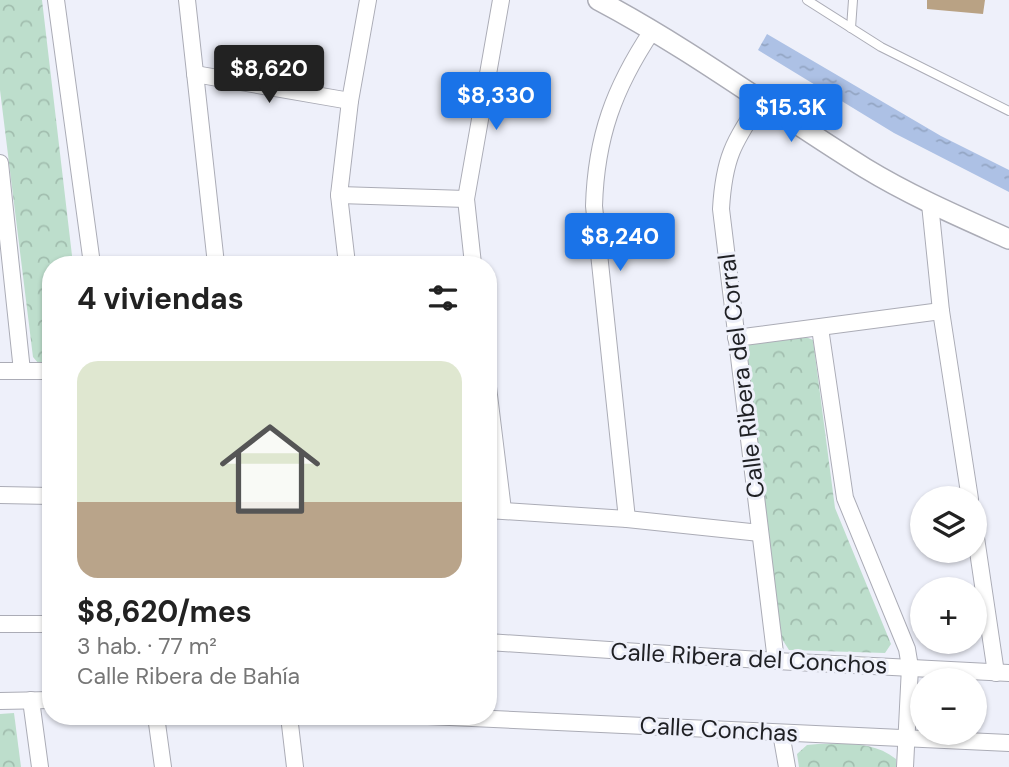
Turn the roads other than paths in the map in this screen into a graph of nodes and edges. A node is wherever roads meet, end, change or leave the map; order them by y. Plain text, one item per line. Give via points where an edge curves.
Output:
1 (56, 0) edge
2 (187, 0) edge
3 (368, 0) edge
4 (501, 0) edge
5 (598, 0) edge
6 (807, 0) edge
7 (853, 0) edge
8 (851, 28) junction
9 (652, 31) junction
10 (195, 74) junction
11 (350, 101) junction
12 (761, 101) junction
13 (1009, 111) edge
14 (0, 163) edge
15 (340, 195) junction
16 (466, 199) junction
17 (930, 204) junction
18 (1009, 239) edge
19 (91, 256) edge
20 (215, 256) edge
21 (346, 256) edge
22 (472, 256) edge
23 (941, 311) junction
24 (820, 328) junction
25 (736, 338) junction
26 (0, 371) edge
27 (22, 371) junction
28 (42, 371) edge
29 (968, 486) edge
30 (0, 495) edge
31 (42, 496) edge
32 (497, 510) edge
33 (627, 519) junction
34 (760, 533) junction
35 (981, 563) edge
36 (0, 624) edge
37 (42, 624) edge
38 (497, 643) edge
39 (776, 661) junction
40 (909, 667) junction
41 (1003, 673) edge
42 (31, 700) junction
43 (42, 700) edge
44 (0, 701) edge
45 (497, 719) edge
46 (157, 725) edge
47 (290, 725) edge
48 (781, 733) junction
49 (905, 737) junction
50 (1009, 743) edge
51 (40, 767) edge
52 (163, 767) edge
53 (295, 767) edge
54 (787, 767) edge
55 (905, 767) edge

1 - 19 street
2 - 10 street
3 - 11 street
4 - 16 street
5 - 9 street
6 - 8 lane
7 - 8 lane
8 - 13 lane
9 - 12 street
9 - 33 street via 618,88 604,127 595,180
10 - 11 street
10 - 20 street
11 - 15 street
12 - 17 street
12 - 25 street, Calle Ribera del Corral via 729,153 723,180 721,209
14 - 27 street
15 - 16 street
15 - 21 street
16 - 22 street
17 - 18 street
17 - 23 street
23 - 24 street
23 - 29 street
24 - 25 street
24 - 40 street via 845,498 905,642
25 - 34 street, Calle Ribera del Corral
26 - 27 street
27 - 28 street
30 - 31 street
32 - 33 street
33 - 34 street
34 - 39 street, Calle Ribera del Corral
35 - 41 street
36 - 37 street
38 - 39 street, Calle Ribera del Conchos
39 - 40 street, Calle Ribera del Conchos
40 - 41 street, Calle Ribera del Conchos
40 - 49 street
42 - 43 street
42 - 44 street
42 - 51 street
45 - 48 street, Calle Conchas
46 - 52 street
47 - 53 street
48 - 49 street, Calle Conchas
48 - 54 street
49 - 50 street, Calle Conchas
49 - 55 street

